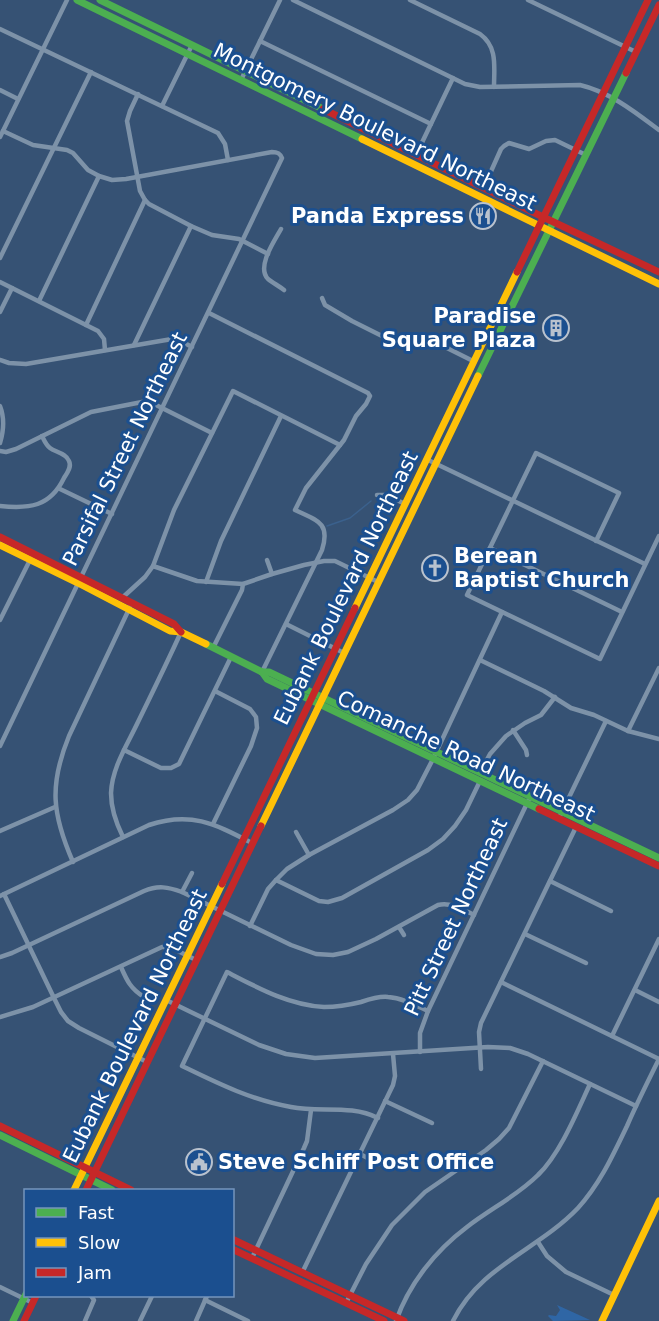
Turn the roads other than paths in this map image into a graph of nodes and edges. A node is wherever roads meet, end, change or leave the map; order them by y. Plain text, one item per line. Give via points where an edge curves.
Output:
1 (67, 0) edge
2 (76, 0) edge
3 (100, 0) edge
4 (280, 0) edge
5 (293, 0) edge
6 (410, 0) edge
7 (528, 0) edge
8 (647, 0) edge
9 (659, 6) edge
10 (0, 29) edge
11 (260, 41) junction
12 (192, 45) junction
13 (626, 48) junction
14 (42, 49) junction
15 (636, 52) junction
16 (188, 54) junction
17 (245, 70) junction
18 (91, 72) junction
19 (453, 78) junction
20 (240, 80) junction
21 (494, 87) junction
22 (0, 90) edge
23 (138, 94) junction
24 (604, 94) junction
25 (18, 99) junction
26 (613, 99) junction
27 (162, 106) junction
28 (431, 124) junction
29 (659, 130) edge
30 (3, 131) junction
31 (0, 138) edge
32 (54, 147) junction
33 (576, 150) junction
34 (416, 154) junction
35 (585, 155) junction
36 (228, 160) junction
37 (412, 163) junction
38 (99, 176) junction
39 (137, 177) junction
40 (451, 182) junction
41 (484, 187) junction
42 (145, 201) junction
43 (543, 217) junction
44 (554, 222) junction
45 (539, 225) junction
46 (191, 226) junction
47 (281, 228) dead end
48 (548, 230) junction
49 (243, 241) junction
50 (268, 254) junction
51 (0, 258) edge
52 (659, 272) edge
53 (0, 282) edge
54 (659, 284) edge
55 (12, 288) junction
56 (284, 290) dead end
57 (322, 298) dead end
58 (39, 302) junction
59 (0, 312) edge
60 (209, 313) junction
61 (86, 325) junction
62 (134, 345) junction
63 (192, 347) junction
64 (105, 350) junction
65 (0, 360) edge
66 (473, 361) junction
67 (0, 406) edge
68 (163, 409) junction
69 (281, 416) junction
70 (212, 433) junction
71 (42, 436) junction
72 (0, 443) edge
73 (340, 445) junction
74 (0, 451) edge
75 (426, 459) junction
76 (435, 463) junction
77 (60, 489) junction
78 (378, 495) dead end
79 (513, 501) junction
80 (405, 504) junction
81 (0, 506) edge
82 (112, 514) junction
83 (659, 536) edge
84 (0, 537) edge
85 (596, 541) junction
86 (657, 544) edge
87 (0, 545) edge
88 (490, 548) junction
89 (32, 557) junction
90 (267, 560) dead end
91 (316, 562) junction
92 (645, 564) junction
93 (153, 566) junction
94 (272, 574) junction
95 (370, 577) junction
96 (80, 580) junction
97 (206, 582) junction
98 (378, 582) junction
99 (243, 584) junction
100 (120, 601) junction
101 (130, 606) junction
102 (502, 612) junction
103 (622, 612) junction
104 (0, 620) edge
105 (286, 624) junction
106 (181, 632) junction
107 (213, 648) junction
108 (335, 649) junction
109 (344, 653) junction
110 (231, 657) junction
111 (480, 660) junction
112 (659, 668) edge
113 (262, 672) junction
114 (215, 691) junction
115 (311, 697) junction
116 (555, 697) junction
117 (321, 701) junction
118 (606, 721) junction
119 (513, 730) junction
120 (628, 731) junction
121 (659, 739) edge
122 (0, 746) edge
123 (124, 750) junction
124 (434, 755) junction
125 (526, 755) dead end
126 (480, 777) junction
127 (529, 800) junction
128 (55, 807) junction
129 (560, 815) junction
130 (578, 823) junction
131 (213, 824) junction
132 (0, 831) edge
133 (296, 832) dead end
134 (123, 837) junction
135 (244, 839) junction
136 (252, 843) junction
137 (309, 855) junction
138 (659, 858) edge
139 (72, 862) junction
140 (659, 866) edge
141 (192, 873) dead end
142 (276, 880) junction
143 (550, 881) junction
144 (182, 892) junction
145 (2, 895) edge
146 (210, 907) junction
147 (219, 911) junction
148 (611, 911) dead end
149 (474, 915) junction
150 (250, 926) junction
151 (399, 927) junction
152 (525, 934) junction
153 (404, 935) dead end
154 (658, 942) edge
155 (28, 946) junction
156 (187, 955) junction
157 (0, 957) edge
158 (196, 960) junction
159 (586, 963) dead end
160 (121, 967) junction
161 (501, 982) junction
162 (635, 990) junction
163 (144, 997) dead end
164 (54, 998) junction
165 (165, 1000) junction
166 (659, 1002) edge
167 (175, 1005) junction
168 (428, 1011) junction
169 (0, 1017) edge
170 (205, 1019) junction
171 (612, 1036) junction
172 (479, 1047) junction
173 (420, 1052) junction
174 (393, 1054) junction
175 (138, 1057) junction
176 (659, 1059) edge
177 (543, 1061) junction
178 (147, 1062) junction
179 (481, 1069) dead end
180 (590, 1084) junction
181 (386, 1101) junction
182 (636, 1106) junction
183 (312, 1110) junction
184 (378, 1118) junction
185 (432, 1123) dead end
186 (0, 1126) edge
187 (0, 1134) edge
188 (360, 1155) junction
189 (379, 1164) dead end
190 (85, 1168) junction
191 (93, 1173) junction
192 (81, 1176) junction
193 (90, 1180) junction
194 (75, 1189) edge
195 (87, 1189) edge
196 (108, 1189) edge
197 (126, 1189) edge
198 (658, 1204) edge
199 (234, 1240) edge
200 (538, 1242) junction
201 (234, 1250) edge
202 (255, 1250) junction
203 (252, 1258) junction
204 (303, 1273) junction
205 (299, 1280) junction
206 (0, 1287) edge
207 (350, 1295) junction
208 (614, 1295) junction
209 (24, 1296) edge
210 (25, 1297) edge
211 (152, 1297) edge
212 (93, 1298) edge
213 (206, 1298) edge
214 (35, 1299) edge
215 (346, 1303) junction
216 (399, 1320) edge
217 (13, 1321) edge
218 (24, 1321) edge
219 (86, 1321) edge
220 (140, 1321) edge
221 (196, 1321) edge
222 (248, 1321) edge
223 (384, 1321) edge
224 (453, 1321) edge
225 (602, 1321) edge

1 - 14 street
2 - 16 main road, Montgomery Boulevard Northeast
3 - 12 main road, Montgomery Boulevard Northeast
4 - 11 street
5 - 19 street
6 - 21 street via 485,38 493,50
7 - 13 street
8 - 9 street
8 - 13 main road, Eubank Boulevard Northeast
9 - 15 main road, Eubank Boulevard Northeast
10 - 14 street
11 - 17 street
11 - 28 street
12 - 16 street
12 - 17 main road, Montgomery Boulevard Northeast
13 - 15 street
13 - 24 main road, Eubank Boulevard Northeast
14 - 18 street
14 - 25 street
15 - 26 main road, Eubank Boulevard Northeast
16 - 20 main road, Montgomery Boulevard Northeast
16 - 27 street
17 - 20 street
17 - 34 main road, Montgomery Boulevard Northeast
18 - 23 street
18 - 32 street
19 - 21 street via 472,86
19 - 28 street
20 - 37 main road, Montgomery Boulevard Northeast
21 - 24 street via 580,85
22 - 25 street
23 - 27 street
23 - 39 street via 127,121
24 - 26 street
24 - 33 main road, Eubank Boulevard Northeast
25 - 30 street
26 - 29 street
26 - 35 main road, Eubank Boulevard Northeast
27 - 36 street via 218,133
28 - 34 street
30 - 31 street
30 - 32 street via 33,145
32 - 38 street via 73,153
32 - 51 street
33 - 35 street
33 - 41 street via 555,140 529,149 508,143
33 - 43 main road, Eubank Boulevard Northeast
34 - 37 street
34 - 41 main road, Montgomery Boulevard Northeast
35 - 44 main road, Eubank Boulevard Northeast
36 - 39 street
36 - 49 street, Parsifal Street Northeast via 272,152 282,158
37 - 40 main road, Montgomery Boulevard Northeast
38 - 39 street via 119,180
38 - 58 street
39 - 42 street
40 - 41 main road via 478,190
40 - 45 main road, Montgomery Boulevard Northeast
41 - 43 main road, Montgomery Boulevard Northeast
42 - 46 street
42 - 61 street
43 - 44 main road, Montgomery Boulevard Northeast
43 - 45 main road, Eubank Boulevard Northeast
44 - 48 main road, Eubank Boulevard Northeast
44 - 52 main road, Montgomery Boulevard Northeast
45 - 48 main road, Montgomery Boulevard Northeast
45 - 66 main road, Eubank Boulevard Northeast
46 - 49 street
46 - 62 street
47 - 50 street
48 - 54 main road, Montgomery Boulevard Northeast
48 - 76 main road, Eubank Boulevard Northeast
49 - 50 street
49 - 60 street, Parsifal Street Northeast
50 - 56 street via 265,275
53 - 55 street
55 - 58 street
55 - 59 street
57 - 66 street via 325,305 398,344 437,343
58 - 61 street
60 - 63 street, Parsifal Street Northeast
60 - 73 street via 368,393 369,399
61 - 64 street via 102,335
62 - 63 street via 177,339
62 - 64 street
63 - 68 street, Parsifal Street Northeast
64 - 65 street via 26,364
66 - 75 main road, Eubank Boulevard Northeast
67 - 72 street via 4,420
68 - 70 street
68 - 71 street via 142,402 91,412
68 - 82 street, Parsifal Street Northeast
69 - 70 street via 233,391
69 - 73 street
69 - 97 street via 221,541
70 - 93 street via 174,510
71 - 74 street via 16,449
71 - 77 street via 51,449 69,460
73 - 91 street via 306,488 295,510 323,525 324,546
75 - 76 street
75 - 80 main road, Eubank Boulevard Northeast
76 - 79 street
76 - 98 main road, Eubank Boulevard Northeast
77 - 81 street via 35,505
77 - 82 street
78 - 80 street
79 - 85 street
79 - 85 street via 536,453 619,493
79 - 88 street
80 - 95 main road, Eubank Boulevard Northeast
82 - 96 street, Parsifal Street Northeast
83 - 86 street
84 - 89 main road, Comanche Road Northeast
85 - 92 street
86 - 92 street
87 - 89 main road, Comanche Road Northeast
88 - 102 street via 467,595
88 - 103 street
89 - 96 main road, Comanche Road Northeast
89 - 104 street
90 - 94 street
91 - 94 street
91 - 95 street via 335,561
91 - 105 street
92 - 103 street
93 - 97 street
93 - 100 street
94 - 99 street
95 - 98 street
95 - 108 main road, Eubank Boulevard Northeast
96 - 100 main road, Comanche Road Northeast
96 - 122 street, Parsifal Street Northeast
97 - 99 street
98 - 109 main road, Eubank Boulevard Northeast
99 - 107 street
100 - 101 main road, Comanche Road Northeast
101 - 106 main road, Comanche Road Northeast via 170,630
101 - 128 street via 60,758
102 - 103 street via 600,659
102 - 111 street
105 - 108 street
105 - 113 street
106 - 107 main road, Comanche Road Northeast
106 - 123 street
107 - 110 main road, Comanche Road Northeast
108 - 109 street
108 - 115 main road, Eubank Boulevard Northeast
109 - 117 main road, Eubank Boulevard Northeast
110 - 113 main road, Comanche Road Northeast
110 - 114 street
111 - 116 street
111 - 124 street
112 - 120 street
113 - 115 main road, Comanche Road Northeast via 267,679
114 - 123 street via 175,766 161,768
114 - 131 street via 250,709 257,728
115 - 117 main road, Comanche Road Northeast
115 - 135 main road, Eubank Boulevard Northeast
116 - 118 street via 571,708
116 - 119 street via 541,715
117 - 124 main road, Comanche Road Northeast
117 - 136 main road, Eubank Boulevard Northeast
118 - 120 street
118 - 129 street
119 - 125 street
119 - 126 street via 490,754
120 - 121 street
123 - 134 street via 111,790 113,813
124 - 126 main road, Comanche Road Northeast
124 - 137 street via 421,784 402,804
126 - 127 main road, Comanche Road Northeast
126 - 142 street via 466,810 443,839 342,898 319,901
127 - 129 main road, Comanche Road Northeast
127 - 149 street, Pitt Street Northeast
128 - 132 street
128 - 139 street
129 - 130 main road, Comanche Road Northeast
130 - 138 main road, Comanche Road Northeast
130 - 140 main road, Comanche Road Northeast
130 - 143 street
131 - 134 street via 188,819 163,821
131 - 135 street
133 - 137 street
134 - 139 street
135 - 136 street
135 - 146 main road, Eubank Boulevard Northeast
136 - 147 main road, Eubank Boulevard Northeast
137 - 142 street
139 - 145 street
141 - 144 street
142 - 150 street
143 - 148 street
143 - 152 street
144 - 146 street
144 - 155 street via 164,886 151,888
145 - 155 street
146 - 147 street
146 - 156 main road, Eubank Boulevard Northeast
147 - 150 street
147 - 158 main road, Eubank Boulevard Northeast
149 - 151 street via 444,904
149 - 168 street, Pitt Street Northeast
150 - 151 street via 304,951 333,955 348,952
151 - 153 street
152 - 159 street
152 - 161 street
154 - 162 street
155 - 157 street
155 - 164 street
156 - 158 street
156 - 160 street via 162,947
156 - 165 main road, Eubank Boulevard Northeast
158 - 167 main road, Eubank Boulevard Northeast
160 - 163 street via 134,990
160 - 164 street
161 - 171 street
161 - 172 street via 481,1023
162 - 166 street
162 - 171 street
164 - 169 street
164 - 175 street via 68,1021
165 - 167 street
165 - 175 main road, Eubank Boulevard Northeast
167 - 170 street
167 - 178 main road, Eubank Boulevard Northeast
168 - 170 street via 386,996 348,1005 309,1005 285,1000 227,972
168 - 173 street, Pitt Street Northeast via 420,1033
170 - 174 street via 286,1054 315,1058
170 - 183 street via 182,1066 249,1096
171 - 176 street
172 - 173 street
172 - 177 street via 510,1048
172 - 179 street
173 - 174 street
174 - 181 street via 394,1081
175 - 178 street
175 - 190 main road, Eubank Boulevard Northeast
176 - 182 street
177 - 180 street
177 - 207 street via 509,1128 494,1144 425,1192 403,1213 378,1244
178 - 191 main road, Eubank Boulevard Northeast
180 - 182 street
180 - 216 street via 546,1166 506,1201 442,1247 421,1273
181 - 184 street
181 - 185 street
182 - 200 street via 599,1182 576,1210
183 - 184 street via 354,1110
183 - 202 street via 307,1141
184 - 188 street
186 - 190 main road
187 - 192 main road
188 - 189 street
188 - 204 street
190 - 191 main road
190 - 192 main road, Eubank Boulevard Northeast
191 - 193 main road, Eubank Boulevard Northeast
191 - 197 main road
192 - 193 main road
192 - 194 main road, Eubank Boulevard Northeast
193 - 195 main road, Eubank Boulevard Northeast
193 - 196 main road
198 - 208 main road
199 - 202 main road
200 - 208 street via 566,1272
200 - 224 street via 473,1290
201 - 203 main road
202 - 203 street
202 - 204 main road
203 - 205 main road
204 - 205 street
204 - 207 main road
205 - 215 main road
206 - 209 street
207 - 215 street
207 - 216 main road
208 - 225 main road
210 - 217 main road
211 - 220 street
212 - 219 street
213 - 221 street
213 - 222 street
214 - 218 main road
215 - 223 main road

